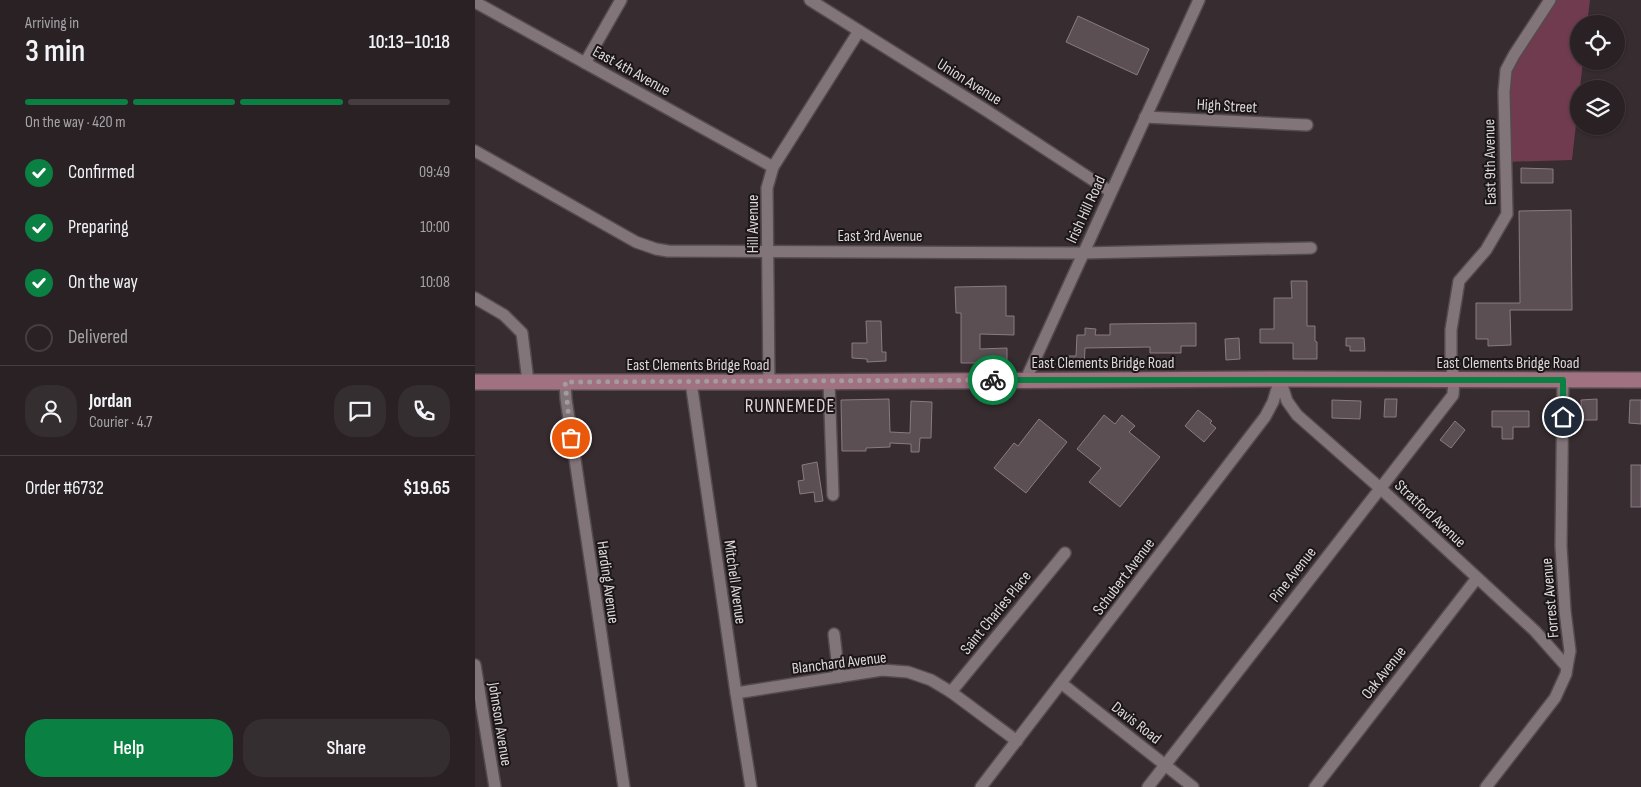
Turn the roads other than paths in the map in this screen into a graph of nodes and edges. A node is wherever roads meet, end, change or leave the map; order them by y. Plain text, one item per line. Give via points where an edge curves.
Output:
1 (621, 0) edge
2 (810, 0) edge
3 (1199, 0) edge
4 (1550, 0) edge
5 (475, 2) edge
6 (859, 31) junction
7 (585, 64) junction
8 (1145, 117) junction
9 (1307, 125) dead end
10 (475, 151) edge
11 (773, 167) junction
12 (1111, 192) junction
13 (1311, 248) dead end
14 (768, 251) junction
15 (1083, 253) junction
16 (475, 298) edge
17 (1026, 379) junction
18 (1280, 379) junction
19 (1454, 379) junction
20 (1563, 380) junction
21 (1641, 380) edge
22 (528, 381) junction
23 (475, 382) edge
24 (565, 382) junction
25 (691, 382) junction
26 (769, 382) junction
27 (829, 382) junction
28 (1380, 488) junction
29 (833, 495) dead end
30 (1065, 553) dead end
31 (1477, 578) junction
32 (833, 634) dead end
33 (475, 666) edge
34 (1567, 667) junction
35 (839, 677) junction
36 (1061, 683) junction
37 (951, 692) junction
38 (736, 693) junction
39 (1017, 741) junction
40 (1165, 765) junction
41 (495, 787) edge
42 (623, 787) edge
43 (751, 787) edge
44 (981, 787) edge
45 (1148, 787) edge
46 (1193, 787) edge
47 (1315, 787) edge
48 (1485, 787) edge

1 - 7 street
2 - 6 street, Union Avenue
3 - 8 street, Irish Hill Road
4 - 19 street, East 9th Avenue via 1506,70 1507,214 1486,250 1459,281 1451,330
5 - 7 street, East 4th Avenue
6 - 11 street, Hill Avenue
6 - 12 street, Union Avenue
7 - 11 street, East 4th Avenue
8 - 9 street, High Street
8 - 12 street, Irish Hill Road
10 - 14 street, East 3rd Avenue via 644,246 668,251
11 - 14 street, Hill Avenue via 767,188
12 - 15 street, Irish Hill Road
13 - 15 street, East 3rd Avenue
14 - 15 street, East 3rd Avenue
14 - 26 street, Hill Avenue
15 - 17 street, Irish Hill Road
16 - 22 street via 504,315 522,333
17 - 18 main road, East Clements Bridge Road
17 - 27 main road, East Clements Bridge Road
18 - 19 main road, East Clements Bridge Road
18 - 28 street, Stratford Avenue via 1287,401 1297,415
18 - 36 street, Schubert Avenue via 1265,417
19 - 20 main road, East Clements Bridge Road
19 - 28 street, Pine Avenue via 1453,395
20 - 21 main road, East Clements Bridge Road
20 - 34 street, Forrest Avenue via 1561,546 1570,651
22 - 23 main road, East Clements Bridge Road
22 - 24 main road, East Clements Bridge Road
24 - 25 main road, East Clements Bridge Road
24 - 42 street, Harding Avenue
25 - 26 main road, East Clements Bridge Road
25 - 38 street, Mitchell Avenue
26 - 27 main road, East Clements Bridge Road
27 - 29 street
28 - 31 street, Stratford Avenue
28 - 40 street, Pine Avenue
30 - 37 street, Saint Charles Place
31 - 34 street, Stratford Avenue via 1535,631
31 - 47 street, Oak Avenue
32 - 35 street
33 - 41 street, Johnson Avenue
34 - 48 street, Forrest Avenue via 1555,698
35 - 37 street, Blanchard Avenue via 882,670 908,672
35 - 38 street, Blanchard Avenue
36 - 39 street, Schubert Avenue
36 - 40 street, Davis Road
37 - 39 street, Blanchard Avenue
38 - 43 street, Mitchell Avenue
39 - 44 street, Schubert Avenue
40 - 45 street, Pine Avenue
40 - 46 street, Davis Road

